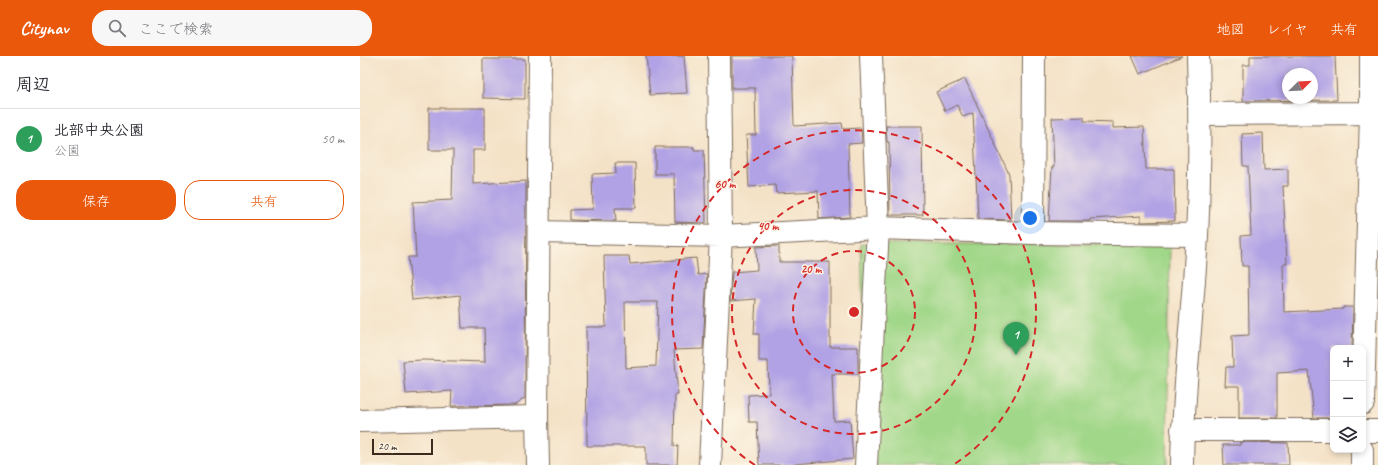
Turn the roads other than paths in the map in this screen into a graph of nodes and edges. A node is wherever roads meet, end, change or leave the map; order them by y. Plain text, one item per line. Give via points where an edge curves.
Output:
1 (540, 56) edge
2 (719, 56) edge
3 (870, 56) edge
4 (1034, 56) edge
5 (1198, 56) edge
6 (1371, 56) edge
7 (1375, 113) edge
8 (1200, 114) junction
9 (878, 228) junction
10 (539, 232) junction
11 (1033, 233) junction
12 (1197, 235) junction
13 (720, 236) junction
14 (1364, 381) edge
15 (537, 417) junction
16 (360, 421) edge
17 (1182, 430) junction
18 (1330, 430) edge
19 (1366, 431) edge
20 (1378, 431) edge
21 (1362, 453) edge
22 (538, 465) edge
23 (710, 465) edge
24 (866, 465) edge
25 (1182, 465) edge
26 (1362, 465) edge

1 - 10 street
2 - 13 street
3 - 9 street
4 - 11 street
5 - 8 street
6 - 7 street
7 - 8 street
7 - 14 street
8 - 12 street
9 - 11 street
9 - 13 street
9 - 24 street
10 - 13 street
10 - 15 street
11 - 12 street
12 - 17 street
13 - 23 street
15 - 16 street
15 - 22 street
17 - 18 street
17 - 25 street
19 - 20 street
21 - 26 street

